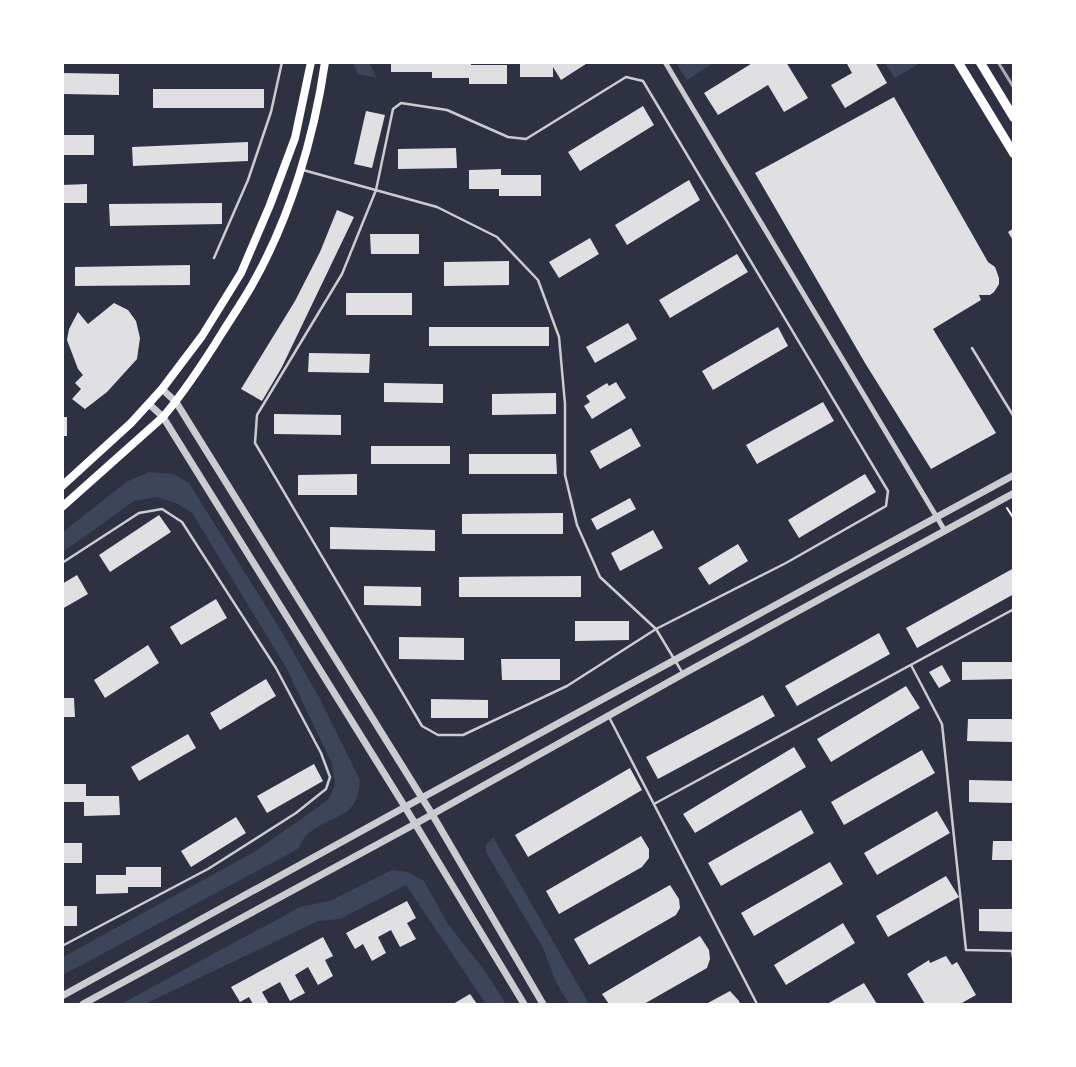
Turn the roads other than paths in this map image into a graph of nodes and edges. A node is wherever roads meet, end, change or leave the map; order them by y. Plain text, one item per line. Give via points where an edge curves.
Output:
1 (282, 62) edge
2 (311, 62) edge
3 (326, 62) edge
4 (665, 62) edge
5 (958, 62) edge
6 (980, 62) edge
7 (1014, 118) edge
8 (1014, 154) edge
9 (302, 169) junction
10 (376, 190) junction
11 (214, 258) dead end
12 (972, 348) dead end
13 (162, 389) junction
14 (176, 402) junction
15 (149, 404) junction
16 (163, 417) junction
17 (1014, 417) edge
18 (1014, 475) edge
19 (62, 486) edge
20 (1014, 493) edge
21 (62, 507) edge
22 (937, 517) junction
23 (946, 531) junction
24 (62, 562) edge
25 (1014, 609) edge
26 (656, 629) junction
27 (675, 660) junction
28 (910, 665) junction
29 (683, 674) junction
30 (608, 716) junction
31 (422, 798) junction
32 (654, 804) junction
33 (404, 807) junction
34 (432, 814) junction
35 (415, 824) junction
36 (62, 946) edge
37 (1013, 951) edge
38 (1014, 963) edge
39 (62, 996) edge
40 (83, 1004) edge
41 (524, 1004) edge
42 (544, 1004) edge
43 (757, 1004) edge

1 - 11 lane via 271,112 248,180
2 - 13 main road via 295,138 242,273 202,336
3 - 9 main road
4 - 22 street
5 - 8 main road
6 - 7 main road
9 - 10 lane
9 - 14 main road via 253,284
10 - 26 lane via 437,207 497,237 538,280 559,337 565,404 565,476 577,525 600,577
10 - 26 lane via 342,274 257,415 255,443 422,726 438,735 463,735 567,686
10 - 26 lane via 393,110 401,103 447,110 508,137 526,139 626,77 643,81 888,490 886,506 786,563
12 - 17 lane
13 - 14 street
13 - 15 main road
14 - 16 main road
14 - 31 street
15 - 16 street
15 - 19 main road
16 - 21 main road
16 - 33 street
18 - 22 street
20 - 23 street
22 - 23 street
22 - 27 street
23 - 29 street
24 - 36 lane via 139,513 162,509 182,522 276,668 321,753 330,777 326,788 296,813 208,869
25 - 28 lane
26 - 27 lane
27 - 29 lane
27 - 31 street
28 - 32 lane
28 - 37 lane via 942,724 966,950
29 - 30 street
30 - 32 lane
30 - 34 street
31 - 33 street
31 - 34 street
32 - 43 lane
33 - 35 street
33 - 39 street
34 - 35 street
34 - 42 street
35 - 40 street
35 - 41 street
37 - 38 lane

